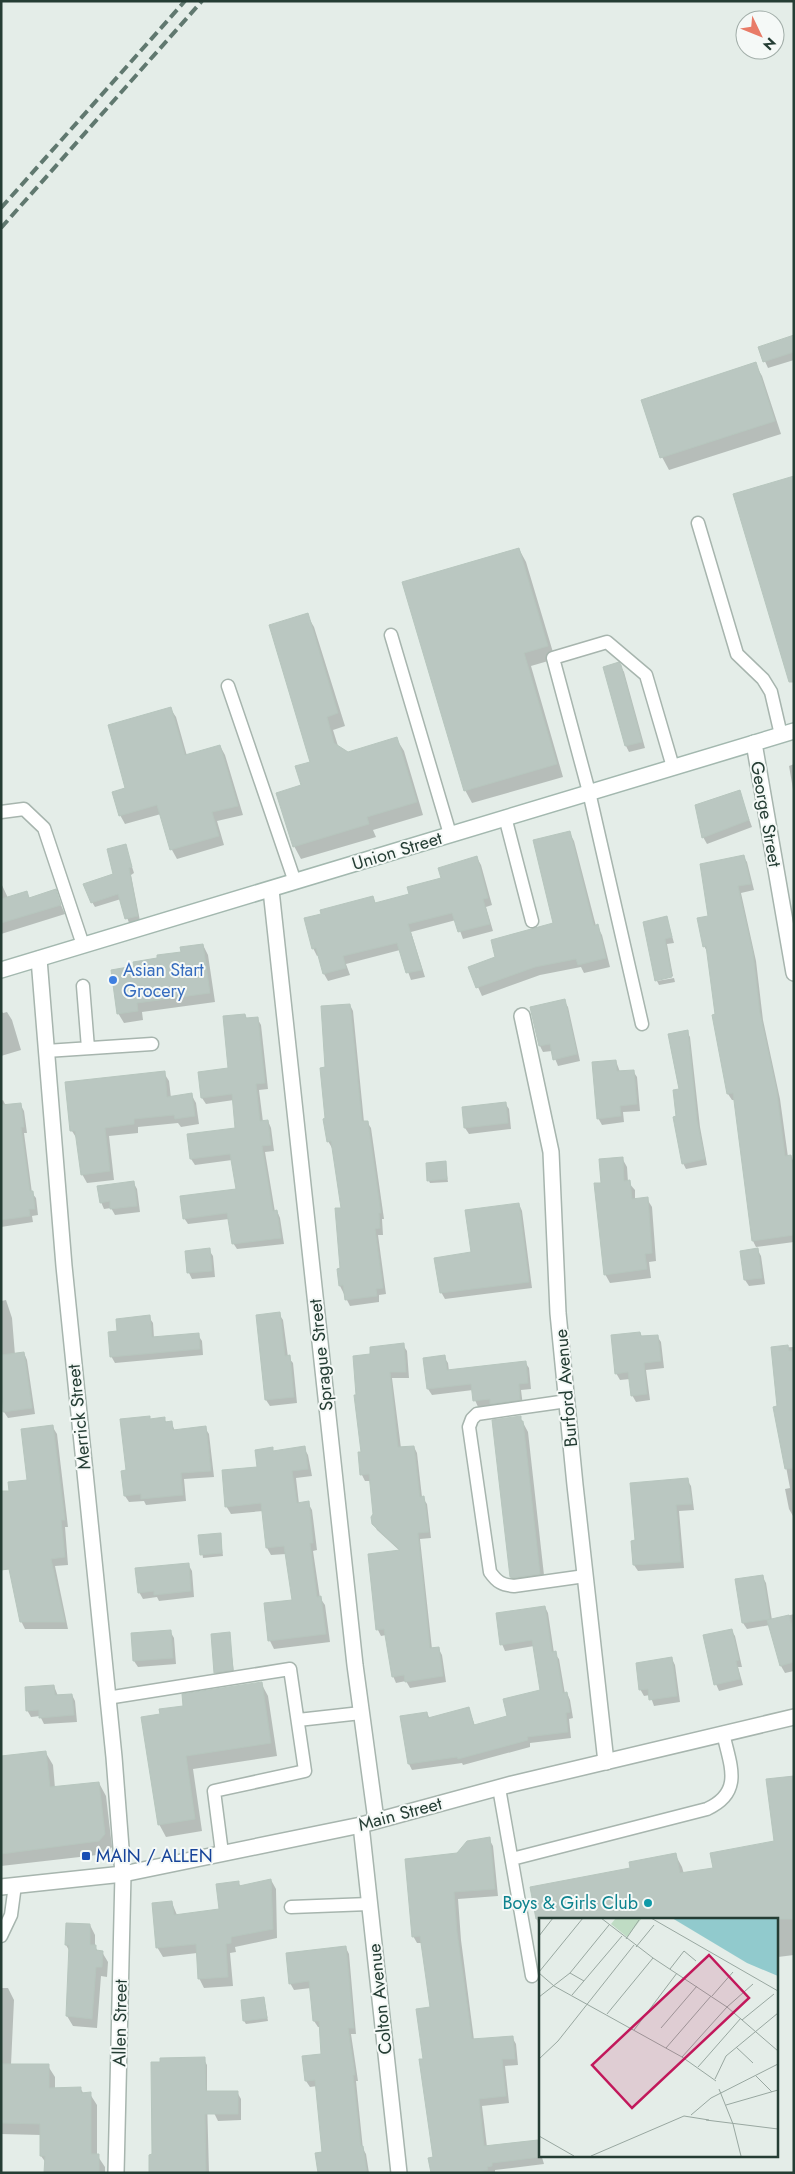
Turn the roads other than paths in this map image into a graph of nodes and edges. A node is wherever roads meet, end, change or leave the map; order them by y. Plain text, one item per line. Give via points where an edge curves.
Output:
1 (698, 522) dead end
2 (391, 635) dead end
3 (228, 686) dead end
4 (787, 733) edge
5 (754, 743) junction
6 (673, 767) junction
7 (589, 792) junction
8 (1, 812) edge
9 (505, 817) junction
10 (450, 834) junction
11 (295, 882) junction
12 (271, 890) junction
13 (532, 921) dead end
14 (83, 945) junction
15 (39, 959) junction
16 (1, 970) edge
17 (794, 973) edge
18 (83, 986) dead end
19 (522, 1016) dead end
20 (642, 1024) dead end
21 (152, 1044) dead end
22 (88, 1048) junction
23 (46, 1051) junction
24 (567, 1401) junction
25 (585, 1576) junction
26 (107, 1698) junction
27 (361, 1713) junction
28 (794, 1717) edge
29 (298, 1720) junction
30 (723, 1733) junction
31 (606, 1762) junction
32 (499, 1788) junction
33 (376, 1820) junction
34 (361, 1825) junction
35 (222, 1853) junction
36 (512, 1859) junction
37 (123, 1874) junction
38 (8, 1886) edge
39 (370, 1904) junction
40 (291, 1907) dead end
41 (1, 1936) edge
42 (532, 1976) dead end
43 (116, 2173) edge
44 (399, 2173) edge

1 - 4 lane via 737,654 763,679
2 - 10 lane
3 - 11 lane
4 - 5 street, Union Street
5 - 6 street, Union Street
5 - 17 street, George Street
6 - 7 street, Union Street
6 - 7 lane via 646,675 607,642 553,658
7 - 9 street, Union Street
7 - 20 lane
8 - 14 lane via 24,809 44,828
9 - 10 street, Union Street
9 - 13 lane
10 - 11 street, Union Street
11 - 12 street, Union Street
12 - 14 street, Union Street
12 - 27 street, Sprague Street
14 - 15 street, Union Street
15 - 16 street, Union Street
15 - 23 street, Merrick Street
18 - 22 lane
19 - 24 street, Burford Avenue via 551,1152 558,1313
21 - 22 lane
22 - 23 lane
23 - 26 street, Merrick Street
24 - 25 street, Burford Avenue
24 - 25 lane via 477,1414 469,1427 490,1572 496,1580 503,1585 514,1586
25 - 31 street, Burford Avenue
26 - 29 lane via 290,1669
26 - 37 street, Merrick Street
27 - 29 lane
27 - 33 street, Sprague Street
28 - 30 street, Main Street
29 - 35 lane via 305,1771 214,1790
30 - 31 street, Main Street
30 - 36 lane via 732,1776 726,1796 717,1805
31 - 32 street, Main Street
32 - 33 street, Main Street
32 - 36 lane
33 - 34 street, Main Street
34 - 35 street, Main Street
34 - 39 street, Colton Avenue
35 - 37 street, Main Street
36 - 42 lane
37 - 38 street, Main Street
37 - 43 street, Allen Street
38 - 41 lane via 10,1915
39 - 40 lane
39 - 44 street, Colton Avenue

